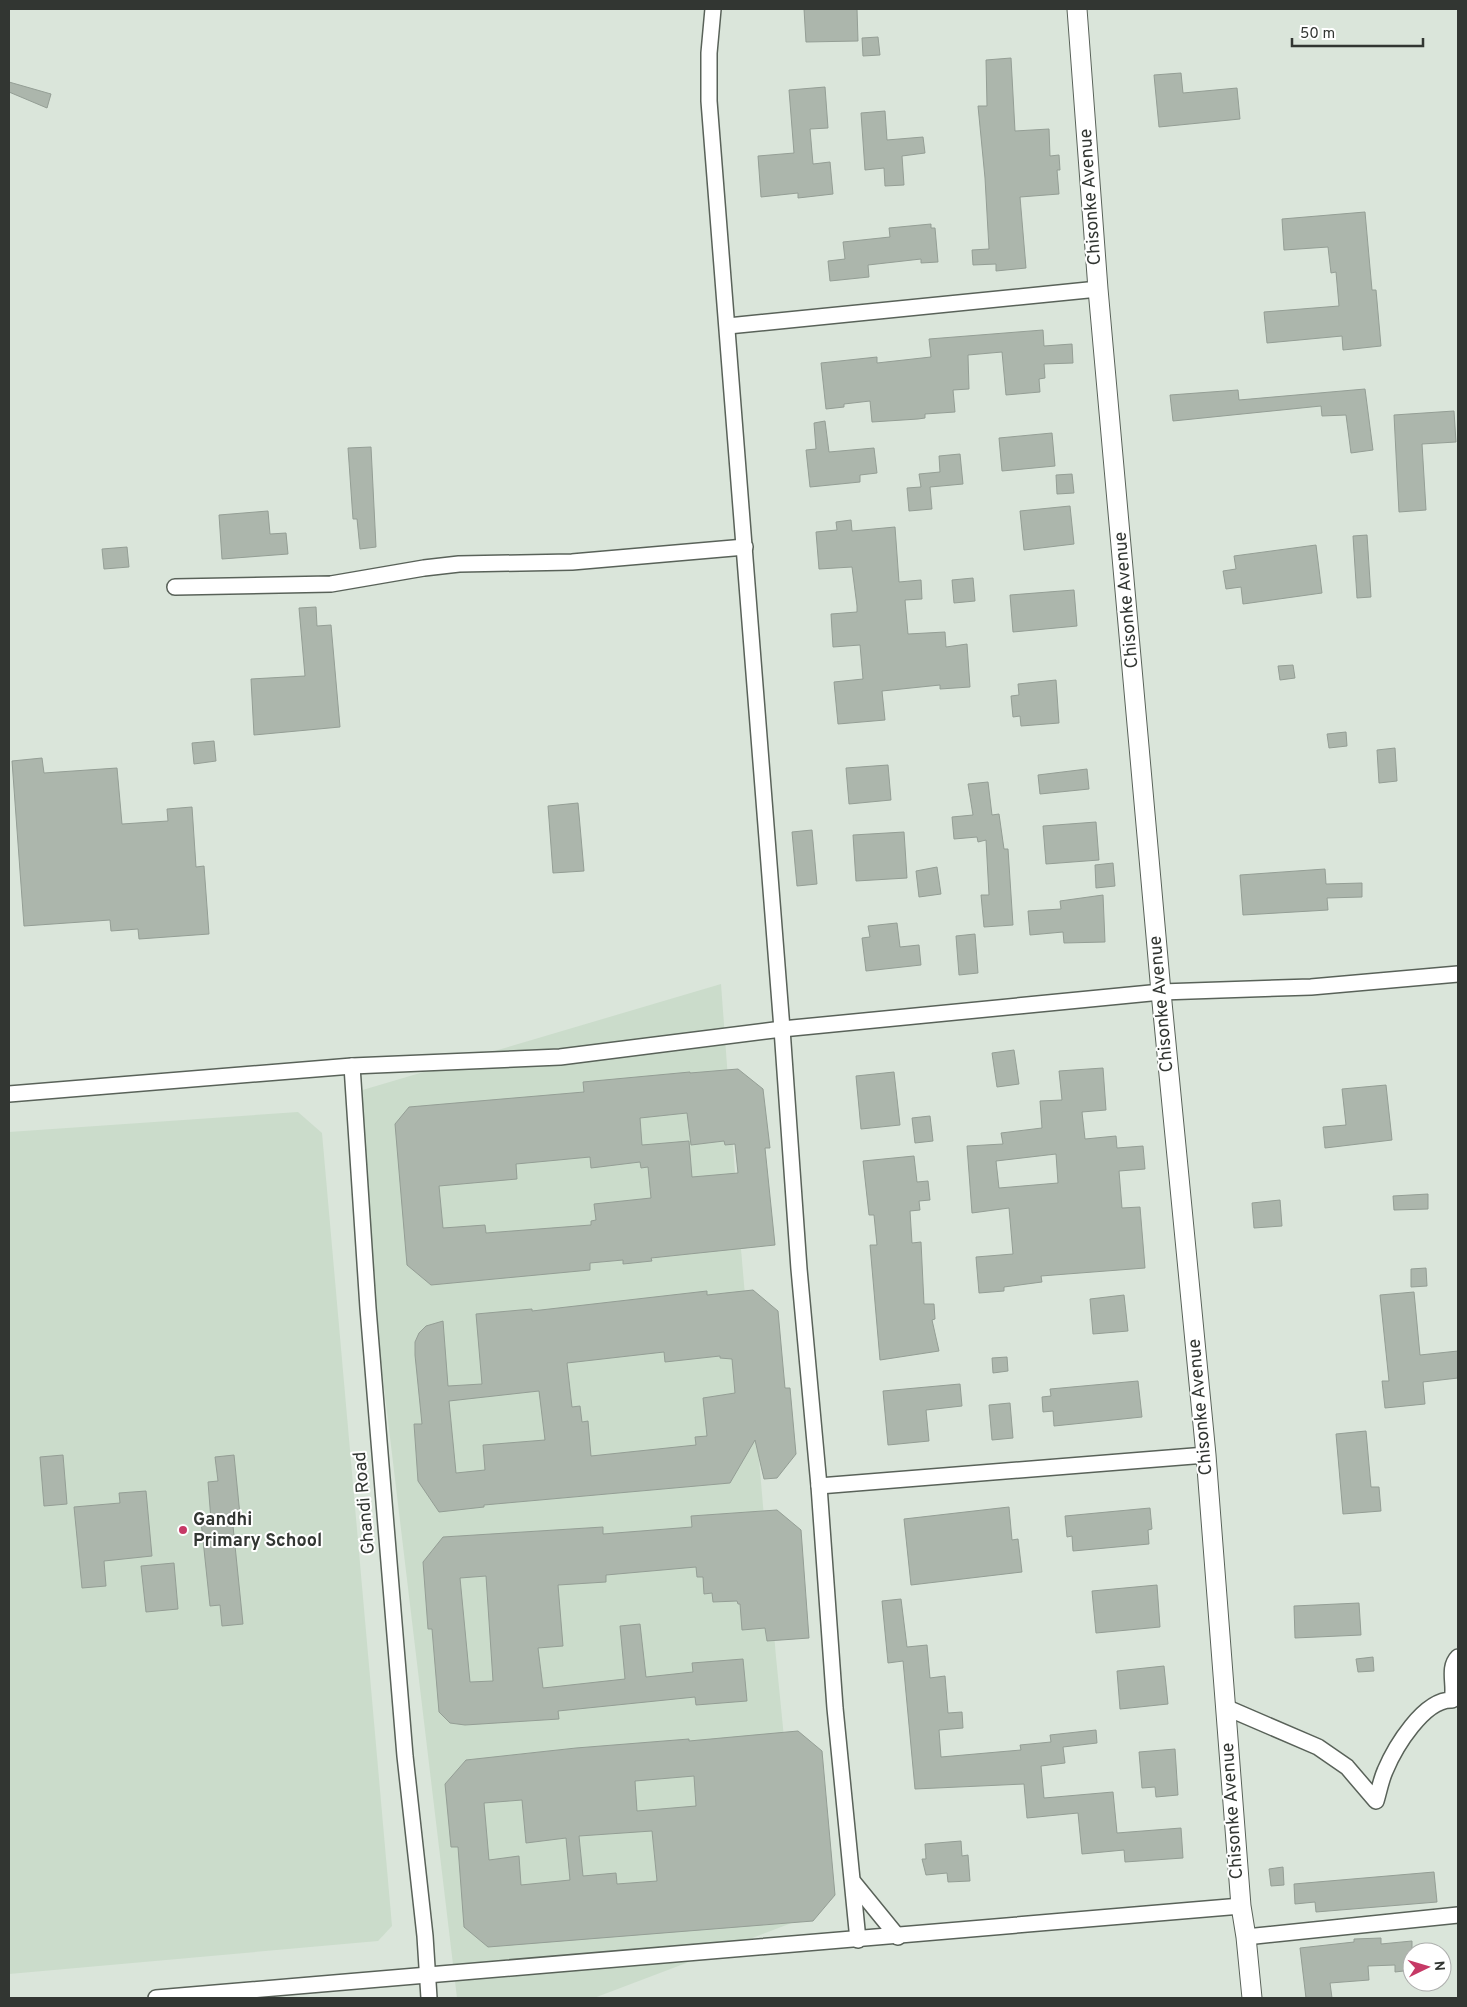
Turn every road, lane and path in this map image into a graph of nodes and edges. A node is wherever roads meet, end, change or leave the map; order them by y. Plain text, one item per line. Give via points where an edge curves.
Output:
1 (713, 9) edge
2 (1077, 9) edge
3 (1098, 289) junction
4 (728, 326) junction
5 (745, 547) junction
6 (175, 587) dead end
7 (1458, 974) edge
8 (1161, 992) junction
9 (782, 1029) junction
10 (352, 1066) junction
11 (9, 1094) edge
12 (1206, 1454) junction
13 (819, 1486) junction
14 (1458, 1656) edge
15 (1226, 1707) junction
16 (854, 1883) junction
17 (1241, 1906) junction
18 (1458, 1915) edge
19 (898, 1937) junction
20 (1246, 1937) junction
21 (858, 1940) junction
22 (427, 1975) junction
23 (156, 1998) edge
24 (430, 1998) edge
25 (1252, 1998) edge

1 - 4 street via 709,101
2 - 3 street, Chisonke Avenue
3 - 4 street
3 - 8 street, Chisonke Avenue
4 - 5 street
5 - 6 street via 572,562 459,564 331,584
5 - 9 street
7 - 8 street via 1311,987
8 - 9 street
8 - 12 street, Chisonke Avenue
9 - 10 street via 560,1057
9 - 13 street
10 - 11 street
10 - 22 street, Ghandi Road via 404,1746
12 - 13 street
12 - 15 street, Chisonke Avenue
13 - 16 street via 835,1708
14 - 15 street via 1451,1677 1452,1700 1443,1699 1428,1708 1415,1722 1384,1771 1376,1801 1347,1768 1318,1746
15 - 17 street, Chisonke Avenue
16 - 19 street
16 - 21 street
17 - 19 street
17 - 20 street, Chisonke Avenue
18 - 20 street
19 - 21 street
20 - 25 street, Chisonke Avenue
21 - 22 street
22 - 23 street
22 - 24 street, Ghandi Road

